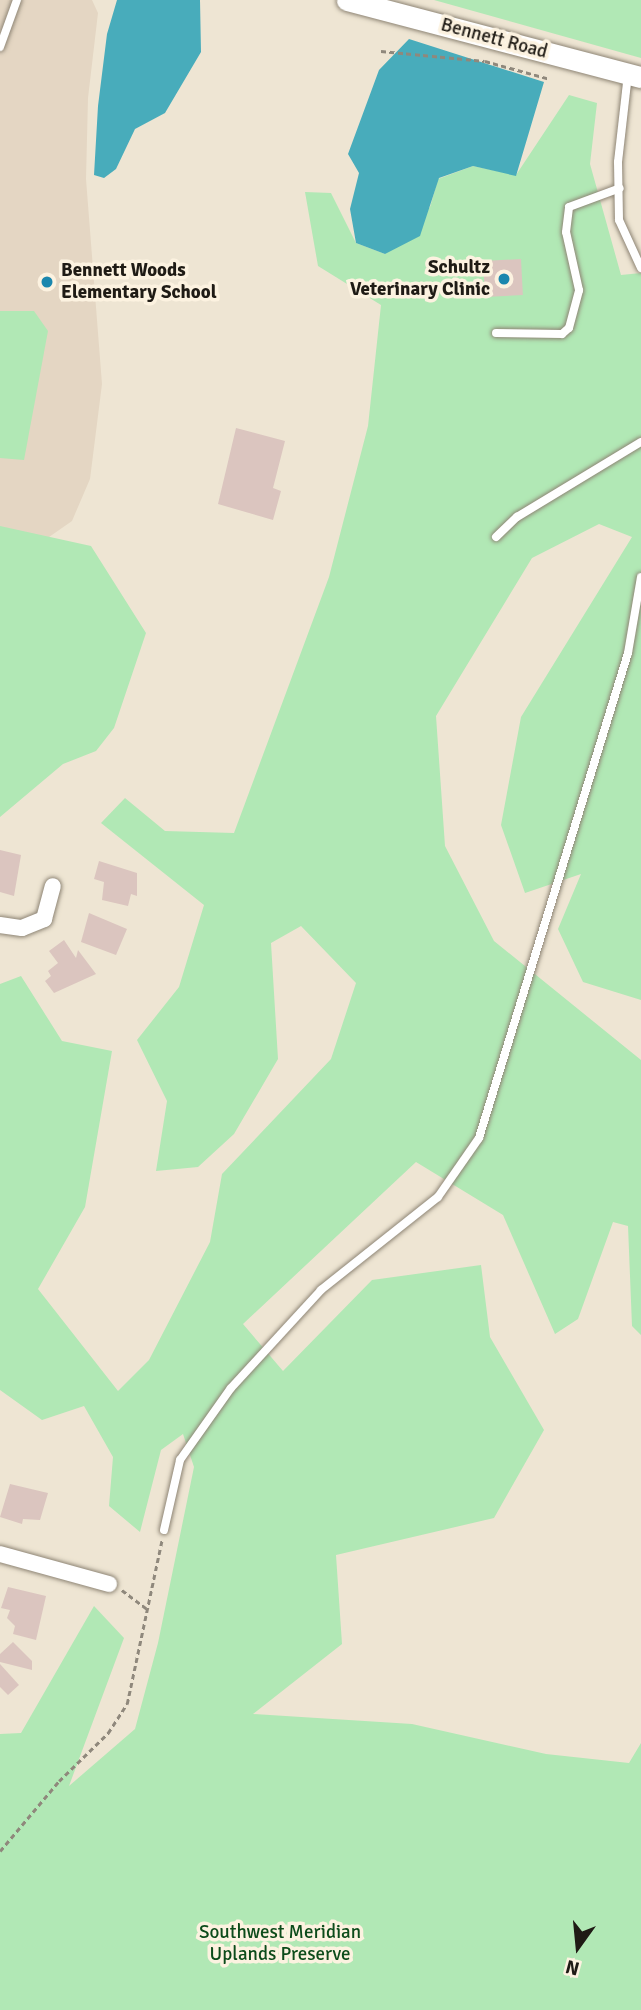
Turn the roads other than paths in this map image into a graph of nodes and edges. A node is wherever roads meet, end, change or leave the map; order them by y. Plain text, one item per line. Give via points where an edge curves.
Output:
1 (17, 0) edge
2 (347, 0) edge
3 (0, 47) edge
4 (634, 76) edge
5 (620, 188) junction
6 (641, 268) edge
7 (496, 333) dead end
8 (641, 442) edge
9 (496, 537) dead end
10 (641, 577) edge
11 (53, 886) dead end
12 (0, 925) edge
13 (164, 1530) road end
14 (0, 1553) edge
15 (110, 1584) road end

1 - 3 lane
2 - 4 street, Bennett Road
4 - 5 lane
5 - 6 lane via 619,220
5 - 7 lane via 569,207 566,232 579,290 569,328 562,334
8 - 9 lane via 517,517
10 - 13 lane via 628,653 479,1139 438,1197 321,1290 231,1388 180,1460
11 - 12 street via 44,919 22,928
14 - 15 street

